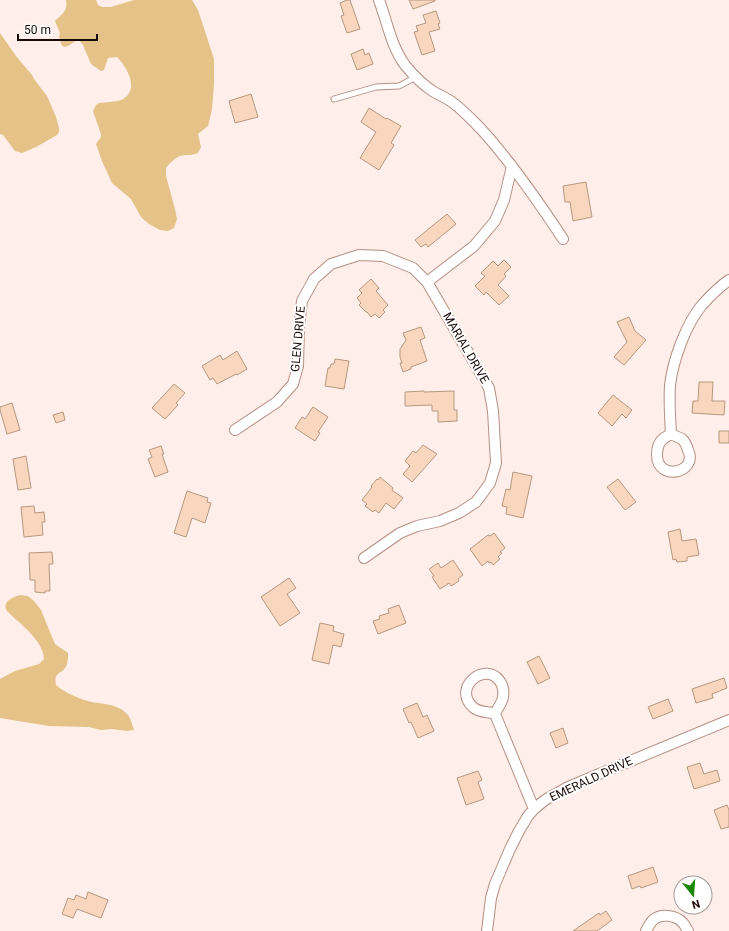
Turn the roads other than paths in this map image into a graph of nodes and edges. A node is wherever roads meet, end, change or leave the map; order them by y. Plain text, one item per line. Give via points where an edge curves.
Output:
1 (379, 0) edge
2 (416, 77) junction
3 (334, 99) dead end
4 (512, 166) junction
5 (563, 239) dead end
6 (729, 280) edge
7 (427, 282) junction
8 (235, 430) dead end
9 (671, 434) dead end
10 (364, 558) dead end
11 (495, 714) dead end
12 (729, 720) edge
13 (534, 809) junction
14 (487, 931) edge
15 (646, 931) edge
16 (688, 931) edge

1 - 2 street via 398,54
2 - 3 lane via 399,86 376,87
2 - 4 street via 432,91 458,107 480,128
4 - 5 street
4 - 7 street via 504,200 495,220 474,246
6 - 9 street via 695,314 679,351 670,386
7 - 8 street, GLEN DRIVE via 413,268 383,256 359,255 331,264 314,279 302,301 298,366 293,384 277,402
7 - 10 street, MARIAL DRIVE via 489,388 496,463 490,483 476,502 440,521 400,533
11 - 13 street
12 - 13 street, EMERALD DRIVE via 568,788 544,800
13 - 14 street, EMERALD DRIVE via 514,840 495,884
15 - 16 street via 651,922 665,916 679,920

